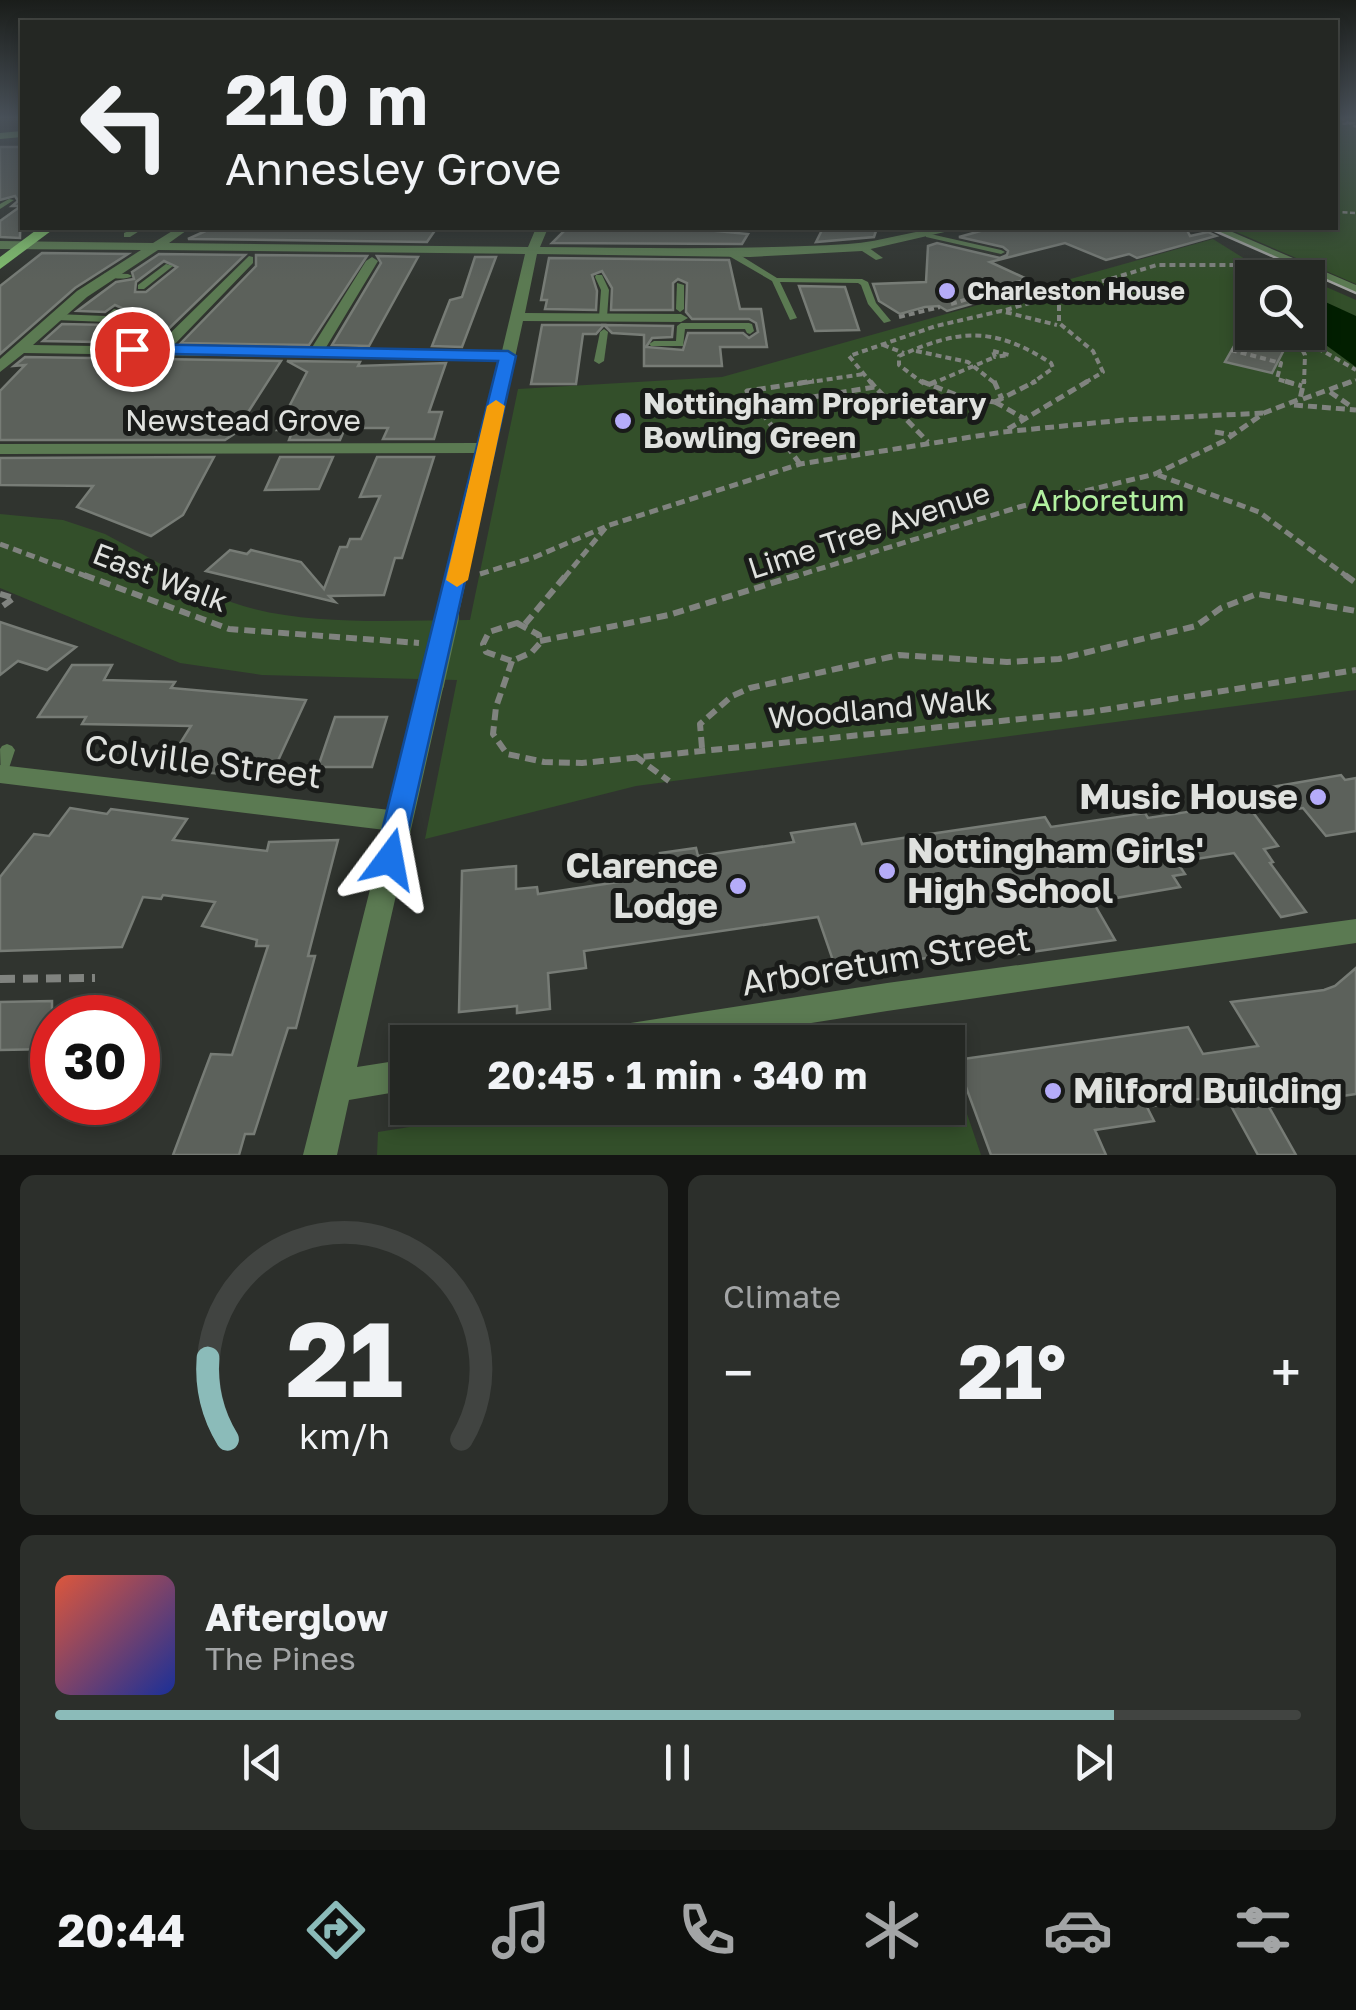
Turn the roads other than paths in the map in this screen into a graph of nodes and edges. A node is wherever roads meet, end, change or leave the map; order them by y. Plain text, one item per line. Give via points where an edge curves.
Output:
1 (11, 200) dead end
2 (0, 207) edge
3 (45, 230) edge
4 (137, 230) edge
5 (175, 230) edge
6 (541, 230) edge
7 (948, 230) edge
8 (1215, 230) edge
9 (128, 235) dead end
10 (929, 235) junction
11 (0, 245) edge
12 (22, 246) junction
13 (150, 247) junction
14 (862, 247) junction
15 (532, 251) junction
16 (1001, 252) dead end
17 (732, 254) junction
18 (879, 258) dead end
19 (250, 260) dead end
20 (372, 261) dead end
21 (0, 264) edge
22 (168, 266) dead end
23 (108, 275) junction
24 (128, 276) dead end
25 (599, 277) dead end
26 (775, 280) junction
27 (146, 281) dead end
28 (680, 284) dead end
29 (1356, 290) edge
30 (117, 310) dead end
31 (517, 316) junction
32 (56, 317) junction
33 (792, 318) dead end
34 (885, 319) road end
35 (681, 320) junction
36 (605, 323) junction
37 (750, 331) dead end
38 (654, 344) dead end
39 (19, 349) junction
40 (162, 349) junction
41 (316, 352) junction
42 (508, 356) junction
43 (600, 361) dead end
44 (0, 366) edge
45 (486, 448) junction
46 (0, 449) edge
47 (2, 766) edge
48 (398, 821) junction
49 (1356, 931) edge
50 (712, 1025) edge
51 (390, 1077) edge
52 (337, 1086) junction
53 (320, 1155) edge

1 - 2 lane
3 - 12 main road
4 - 9 lane
5 - 13 street
6 - 15 street
7 - 10 street
8 - 29 street
10 - 14 street
10 - 16 lane
11 - 12 street
12 - 13 street
12 - 21 main road
13 - 15 street
13 - 23 street
14 - 17 street
14 - 18 lane
15 - 17 street
15 - 31 street
17 - 26 lane
19 - 40 street
20 - 41 street
22 - 27 lane
23 - 24 lane
23 - 32 street
25 - 36 lane
26 - 33 lane
26 - 34 lane via 859,281
28 - 35 lane
30 - 32 lane via 108,318
31 - 36 street
31 - 42 street
32 - 39 street
35 - 36 street
35 - 37 lane
35 - 38 lane via 680,344
36 - 43 lane
39 - 40 street
39 - 44 street
40 - 41 street
41 - 42 street
42 - 45 street
45 - 46 street, Newstead Grove
45 - 48 street, bridge
47 - 48 street, Colville Street
48 - 52 street
49 - 50 street, Arboretum Street
51 - 52 street
52 - 53 street

